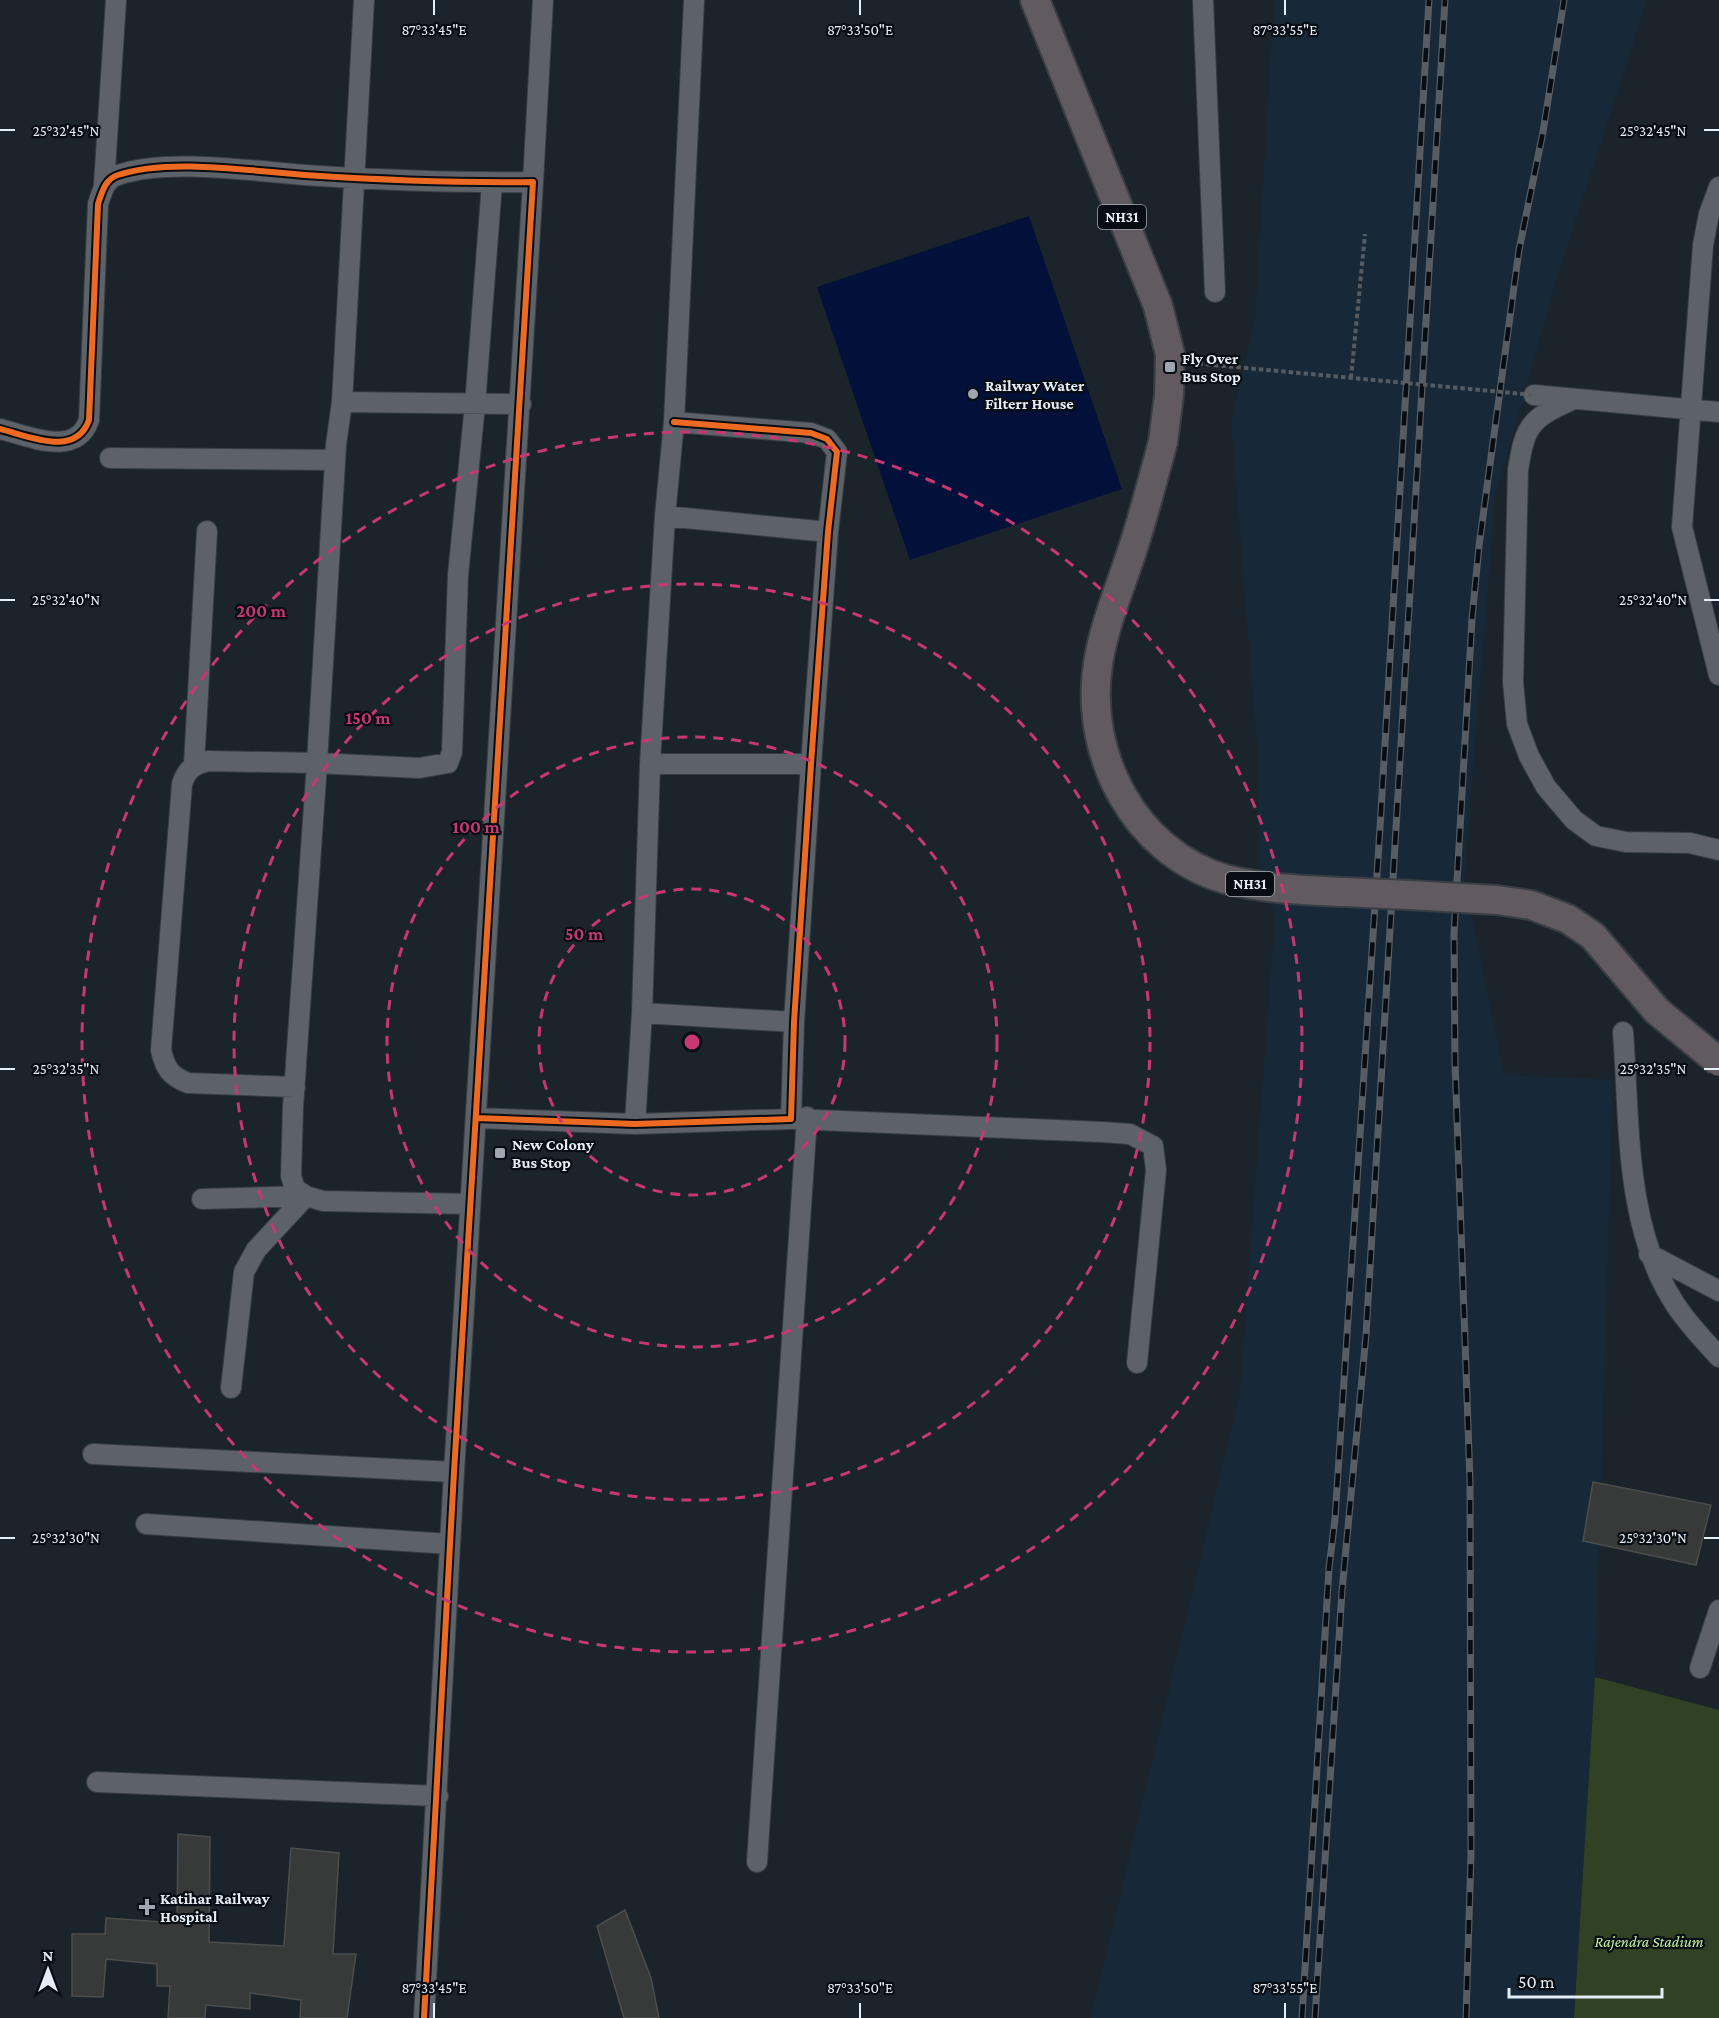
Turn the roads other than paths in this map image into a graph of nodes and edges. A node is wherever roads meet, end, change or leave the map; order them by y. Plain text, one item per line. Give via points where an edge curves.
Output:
1 (116, 0) edge
2 (364, 0) edge
3 (543, 0) edge
4 (694, 0) edge
5 (1035, 0) edge
6 (1203, 0) edge
7 (353, 178) junction
8 (533, 182) junction
9 (492, 183) junction
10 (104, 185) junction
11 (1719, 187) edge
12 (1215, 292) dead end
13 (1534, 395) road end
14 (1574, 399) junction
15 (342, 402) junction
16 (521, 404) junction
17 (475, 405) junction
18 (1692, 409) junction
19 (1719, 411) edge
20 (674, 422) junction
21 (0, 429) edge
22 (110, 458) dead end
23 (335, 460) junction
24 (665, 516) junction
25 (207, 531) dead end
26 (828, 532) junction
27 (1719, 675) edge
28 (317, 763) junction
29 (650, 764) junction
30 (812, 764) junction
31 (194, 765) junction
32 (1719, 850) edge
33 (642, 1013) junction
34 (794, 1022) junction
35 (1623, 1032) dead end
36 (1719, 1062) edge
37 (295, 1087) junction
38 (476, 1118) junction
39 (799, 1118) junction
40 (635, 1124) junction
41 (306, 1196) junction
42 (202, 1199) dead end
43 (470, 1204) junction
44 (1649, 1254) junction
45 (1719, 1291) edge
46 (1719, 1357) edge
47 (1137, 1363) dead end
48 (231, 1388) dead end
49 (93, 1454) dead end
50 (454, 1472) junction
51 (146, 1524) dead end
52 (450, 1544) junction
53 (1719, 1610) edge
54 (1700, 1668) dead end
55 (97, 1782) dead end
56 (438, 1796) junction
57 (757, 1862) dead end
58 (424, 2018) edge

1 - 10 street
2 - 7 street
3 - 8 street
4 - 20 street
5 - 36 highway, NH31, bridge via 1158,306 1170,354 1170,395 1163,442 1098,663 1098,738 1123,800 1161,843 1223,878 1266,888 1497,900 1531,905 1568,919 1593,936 1657,1011
6 - 12 street
7 - 9 street
7 - 10 street via 203,168 151,169 116,175
7 - 15 street
8 - 9 street
8 - 16 street
9 - 17 street
10 - 21 street via 98,204 89,420 85,432 73,441 54,442
11 - 18 street via 1703,245
13 - 14 street
14 - 18 street
14 - 32 street via 1542,414 1531,424 1521,446 1512,682 1517,724 1546,787 1574,820 1596,836 1626,842 1690,843
15 - 17 street
15 - 23 street
16 - 17 street
16 - 38 street
17 - 28 street via 458,575 452,752 448,763 419,768
18 - 19 street
18 - 27 street via 1682,527
20 - 24 street
20 - 26 street via 812,434 827,439 837,452
22 - 23 street
23 - 28 street
24 - 26 street
24 - 29 street
25 - 31 street
26 - 30 street
28 - 31 street via 208,760
28 - 37 street
29 - 30 street
29 - 33 street
30 - 34 street
31 - 37 street via 186,771 182,784 161,1050 164,1067 175,1078 188,1083
33 - 34 street
33 - 40 street
34 - 39 street
35 - 44 street via 1636,1203
37 - 41 street via 291,1176 295,1189
38 - 40 street
38 - 43 street
39 - 40 street
39 - 47 street via 1130,1134 1153,1146 1156,1170
39 - 57 street
41 - 42 street
41 - 43 street via 323,1201
41 - 48 street via 256,1250 244,1272
43 - 50 street
44 - 45 street
44 - 46 street via 1675,1304
49 - 50 street
50 - 52 street
51 - 52 street
52 - 56 street
53 - 54 street
55 - 56 street
56 - 58 street

